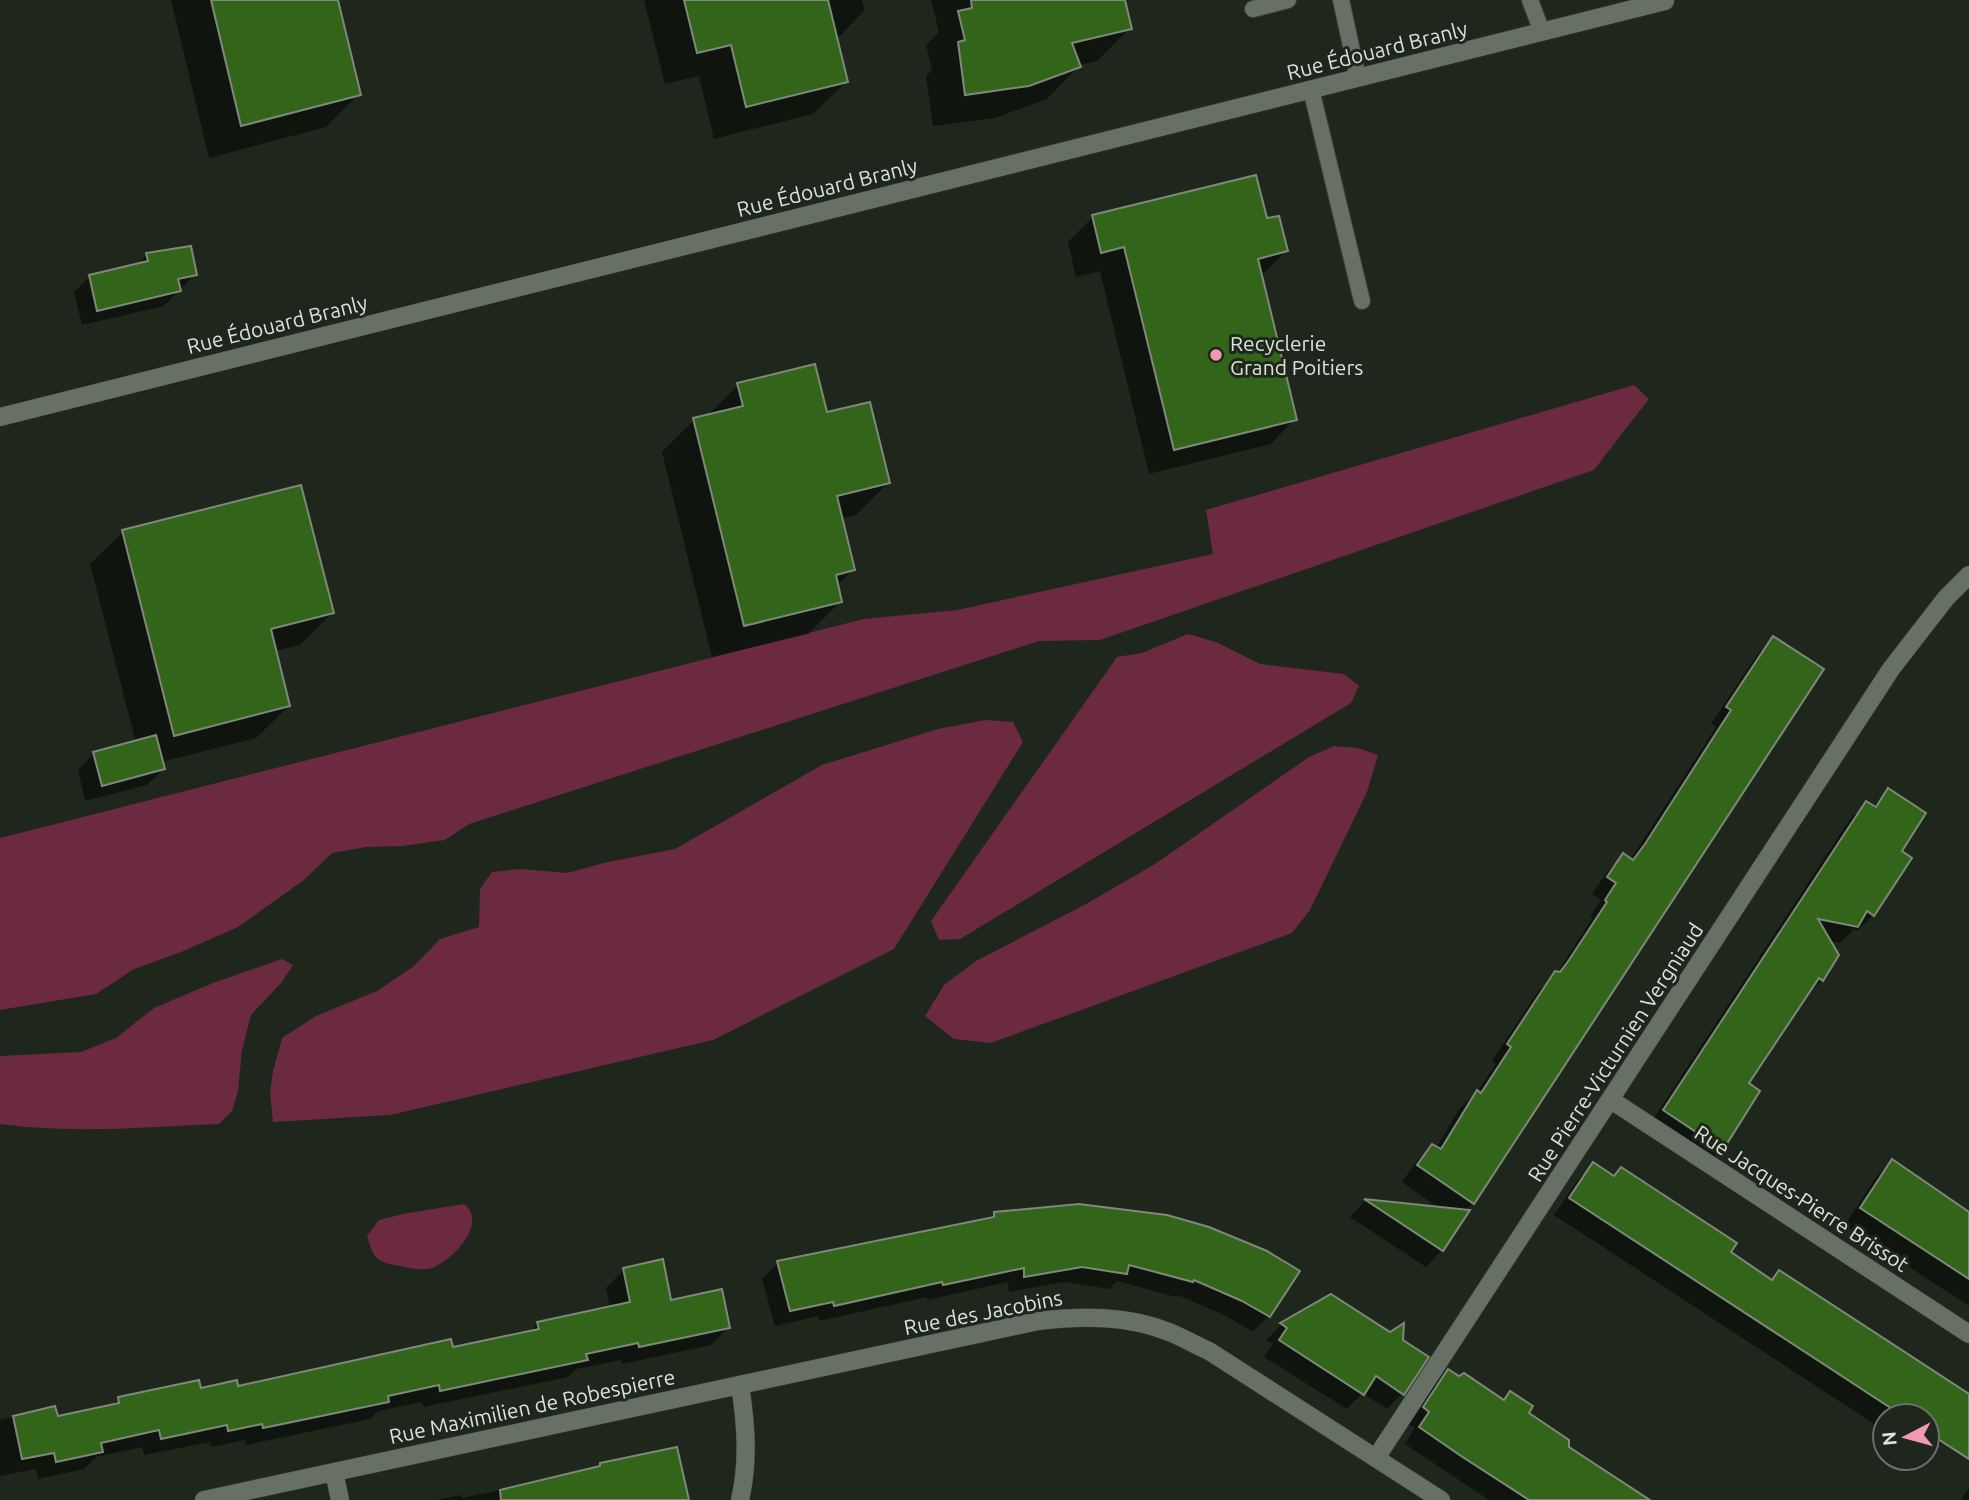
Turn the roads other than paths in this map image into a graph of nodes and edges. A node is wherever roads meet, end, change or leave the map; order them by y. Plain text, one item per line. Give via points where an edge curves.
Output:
1 (1288, 0) edge
2 (1341, 0) edge
3 (1530, 0) edge
4 (1665, 1) edge
5 (1253, 9) dead end
6 (1542, 32) junction
7 (1359, 78) junction
8 (1311, 89) junction
9 (1362, 301) dead end
10 (0, 417) edge
11 (1969, 575) edge
12 (1611, 1100) junction
13 (1969, 1334) edge
14 (740, 1385) junction
15 (1376, 1458) junction
16 (334, 1472) junction
17 (204, 1500) edge
18 (340, 1500) edge
19 (740, 1500) edge
20 (1441, 1500) edge

1 - 5 lane
2 - 7 lane
3 - 6 lane
4 - 6 street, Rue Édouard Branly
6 - 7 street, Rue Édouard Branly
7 - 8 street, Rue Édouard Branly
8 - 9 lane
8 - 10 street, Rue Édouard Branly
11 - 12 street, Rue Pierre-Victurnien Vergniaud via 1891,669
12 - 13 street, Rue Jacques-Pierre Brissot
12 - 15 street, Rue Pierre-Victurnien Vergniaud
14 - 15 street, Rue des Jacobins via 1038,1321 1070,1317 1124,1320 1168,1332 1209,1351
14 - 16 street, Rue Maximilien de Robespierre
14 - 19 street via 747,1444
15 - 20 street, Rue des Jacobins
16 - 17 street, Rue Maximilien de Robespierre
16 - 18 street

